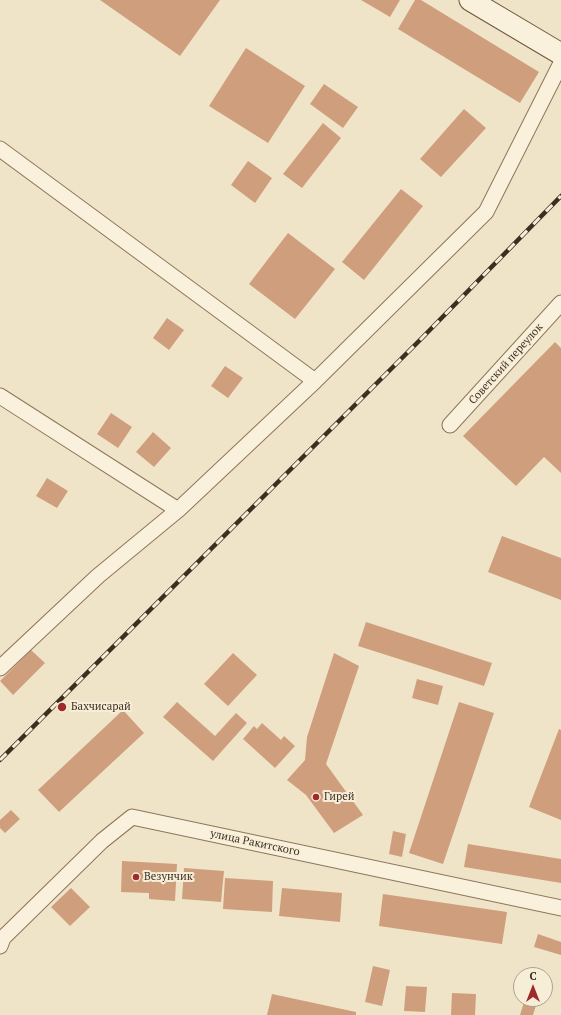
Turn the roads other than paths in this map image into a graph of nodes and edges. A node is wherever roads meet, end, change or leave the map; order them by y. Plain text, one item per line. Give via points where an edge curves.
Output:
1 (470, 0) edge
2 (561, 54) edge
3 (561, 63) edge
4 (0, 149) edge
5 (561, 303) edge
6 (315, 381) junction
7 (0, 396) edge
8 (450, 425) dead end
9 (178, 510) junction
10 (0, 668) edge
11 (561, 908) edge
12 (0, 946) edge

1 - 2 main road
3 - 6 street via 486,212
4 - 6 street
5 - 8 street, Советский переулок
6 - 9 street
7 - 9 street
9 - 10 street via 98,576
11 - 12 street, улица Ракитского via 132,817 102,841 14,926 3,938

